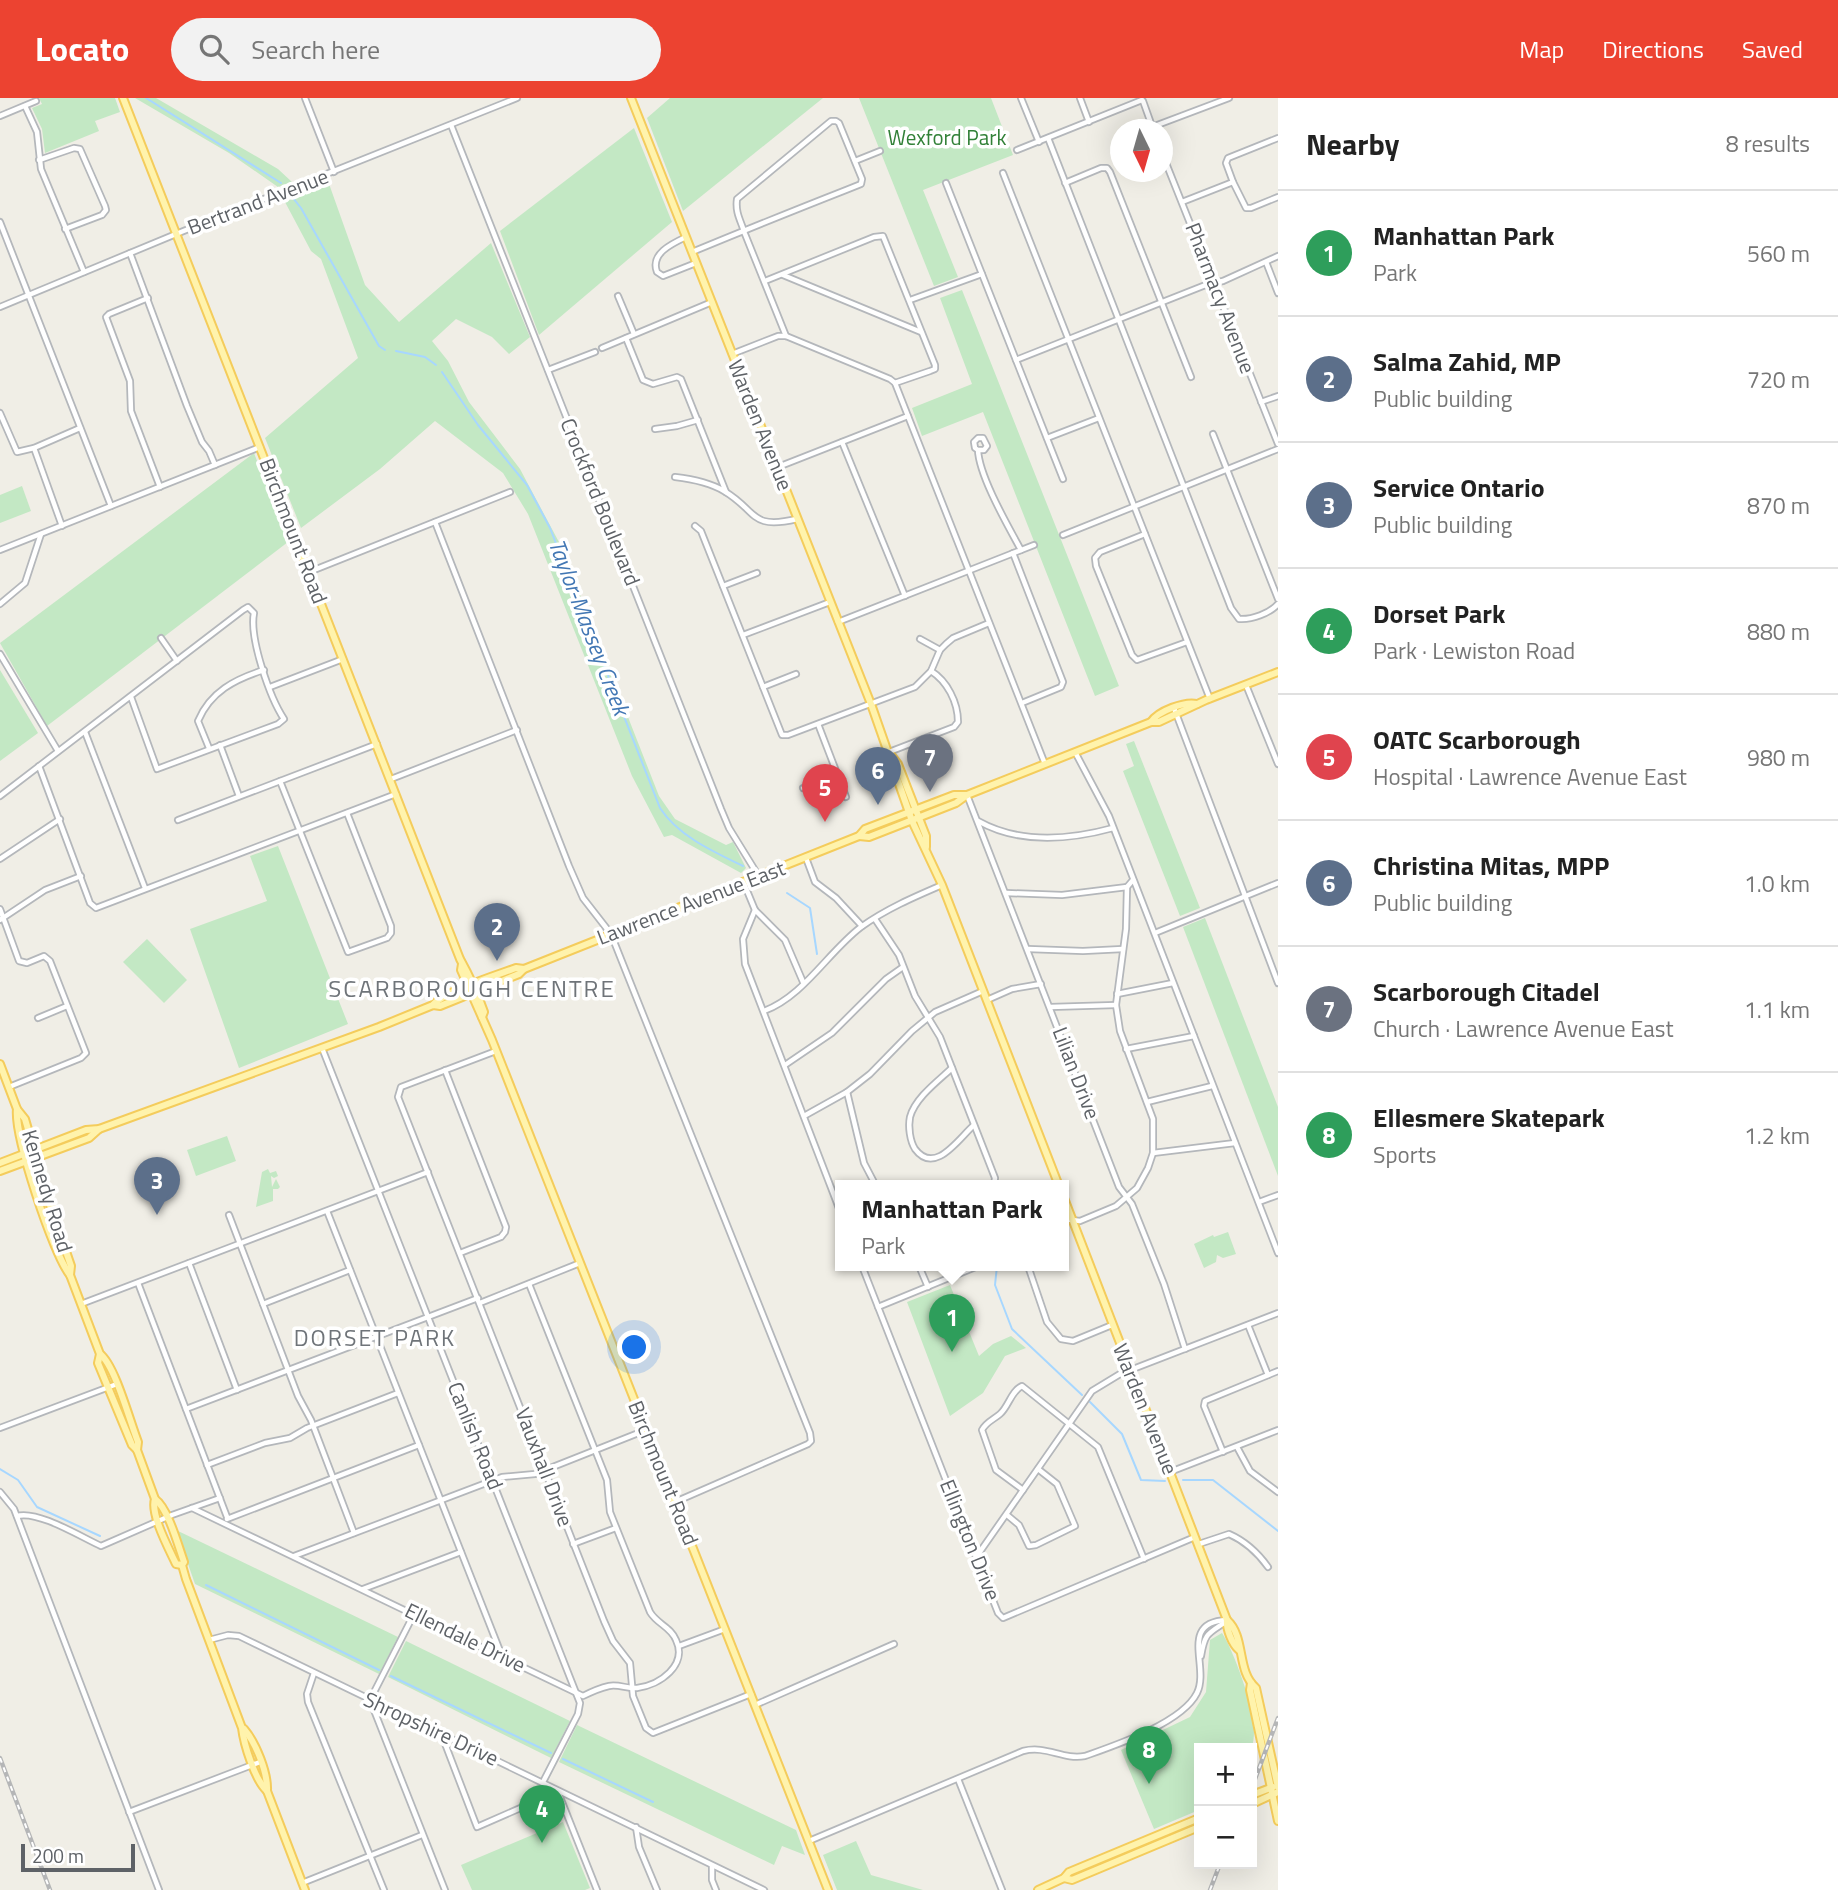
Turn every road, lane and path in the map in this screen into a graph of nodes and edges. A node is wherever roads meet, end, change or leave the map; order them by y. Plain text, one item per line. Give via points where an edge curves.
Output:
1 (123, 98) edge
2 (305, 98) edge
3 (517, 98) edge
4 (631, 98) edge
5 (1021, 98) edge
6 (1080, 98) edge
7 (1229, 98) edge
8 (1142, 99) edge
9 (36, 101) dead end
10 (25, 106) junction
11 (0, 116) edge
12 (1150, 119) edge
13 (1173, 120) edge
14 (1090, 122) junction
15 (451, 125) junction
16 (1048, 138) junction
17 (1278, 138) edge
18 (1039, 142) junction
19 (880, 150) dead end
20 (1017, 150) dead end
21 (39, 160) junction
22 (855, 161) junction
23 (334, 172) junction
24 (1003, 173) dead end
25 (1173, 179) edge
26 (1233, 182) junction
27 (946, 183) dead end
28 (1065, 183) junction
29 (1278, 197) edge
30 (1182, 202) junction
31 (0, 222) edge
32 (65, 229) junction
33 (744, 231) junction
34 (176, 234) junction
35 (686, 237) junction
36 (692, 251) junction
37 (130, 253) junction
38 (1278, 256) edge
39 (1266, 261) junction
40 (696, 263) junction
41 (84, 272) junction
42 (982, 274) junction
43 (782, 275) junction
44 (765, 281) junction
45 (1214, 283) junction
46 (1278, 293) edge
47 (28, 295) junction
48 (618, 296) dead end
49 (148, 299) junction
50 (910, 300) junction
51 (712, 302) junction
52 (1161, 302) junction
53 (0, 307) edge
54 (1119, 319) junction
55 (922, 332) junction
56 (634, 334) junction
57 (786, 336) junction
58 (626, 338) junction
59 (1068, 339) junction
60 (602, 348) dead end
61 (595, 352) dead end
62 (732, 354) junction
63 (1016, 359) junction
64 (548, 370) junction
65 (1191, 377) dead end
66 (895, 383) junction
67 (1278, 396) edge
68 (1261, 402) junction
69 (0, 413) edge
70 (908, 416) junction
71 (1099, 418) junction
72 (698, 420) junction
73 (80, 428) junction
74 (655, 429) dead end
75 (1213, 434) dead end
76 (1047, 438) junction
77 (842, 442) junction
78 (1278, 444) edge
79 (260, 447) junction
80 (34, 448) junction
81 (1278, 449) edge
82 (978, 450) dead end
83 (215, 465) junction
84 (778, 467) junction
85 (1227, 470) junction
86 (675, 477) dead end
87 (1063, 479) dead end
88 (160, 486) junction
89 (1184, 486) junction
90 (510, 492) dead end
91 (726, 492) junction
92 (111, 506) junction
93 (1133, 506) junction
94 (797, 519) junction
95 (435, 522) junction
96 (62, 526) junction
97 (695, 526) dead end
98 (41, 534) junction
99 (1063, 534) dead end
100 (1144, 534) junction
101 (1034, 545) dead end
102 (0, 550) edge
103 (1021, 550) junction
104 (1013, 553) junction
105 (969, 570) junction
106 (309, 572) junction
107 (757, 573) dead end
108 (723, 586) junction
109 (905, 596) junction
110 (830, 602) junction
111 (1278, 602) edge
112 (0, 604) edge
113 (838, 622) junction
114 (989, 623) junction
115 (743, 635) junction
116 (161, 638) dead end
117 (920, 639) dead end
118 (1187, 642) junction
119 (940, 650) junction
120 (0, 654) edge
121 (343, 659) junction
122 (177, 661) junction
123 (264, 670) junction
124 (931, 671) junction
125 (1278, 672) edge
126 (796, 674) dead end
127 (1246, 685) junction
128 (270, 687) junction
129 (762, 687) junction
130 (131, 697) junction
131 (1210, 699) junction
132 (1022, 703) junction
133 (871, 704) junction
134 (1175, 712) junction
135 (818, 724) junction
136 (517, 730) junction
137 (85, 732) junction
138 (377, 744) junction
139 (220, 745) junction
140 (209, 748) junction
141 (58, 751) junction
142 (1074, 751) junction
143 (889, 752) junction
144 (1045, 764) junction
145 (1278, 764) edge
146 (39, 766) junction
147 (837, 775) junction
148 (391, 779) junction
149 (280, 781) junction
150 (803, 788) dead end
151 (396, 794) junction
152 (967, 795) junction
153 (0, 796) edge
154 (239, 796) junction
155 (846, 797) dead end
156 (912, 811) junction
157 (347, 813) junction
158 (916, 819) junction
159 (60, 820) junction
160 (178, 820) dead end
161 (978, 821) junction
162 (1113, 828) junction
163 (300, 830) junction
164 (859, 836) junction
165 (806, 858) junction
166 (0, 859) edge
167 (758, 875) junction
168 (81, 876) junction
169 (1133, 880) junction
170 (743, 881) junction
171 (1278, 883) edge
172 (942, 885) junction
173 (1127, 887) junction
174 (145, 888) junction
175 (1006, 893) junction
176 (1245, 896) junction
177 (0, 909) edge
178 (755, 911) junction
179 (2, 918) edge
180 (875, 919) junction
181 (862, 926) junction
182 (1155, 933) junction
183 (611, 934) junction
184 (1028, 949) junction
185 (1123, 949) junction
186 (903, 967) junction
187 (803, 982) junction
188 (1173, 983) junction
189 (1278, 983) edge
190 (1041, 984) junction
191 (472, 989) junction
192 (983, 991) junction
193 (1117, 994) junction
194 (987, 1000) junction
195 (1116, 1005) junction
196 (67, 1006) junction
197 (1051, 1007) junction
198 (764, 1011) junction
199 (38, 1018) dead end
200 (928, 1018) junction
201 (1194, 1036) junction
202 (322, 1048) junction
203 (1126, 1049) junction
204 (496, 1051) junction
205 (0, 1063) edge
206 (785, 1065) junction
207 (952, 1068) junction
208 (445, 1070) junction
209 (1212, 1086) junction
210 (9, 1087) junction
211 (847, 1092) junction
212 (1147, 1102) junction
213 (17, 1109) junction
214 (804, 1116) junction
215 (974, 1125) junction
216 (99, 1129) junction
217 (29, 1134) junction
218 (1235, 1143) junction
219 (43, 1146) junction
220 (1153, 1153) junction
221 (35, 1154) junction
222 (26, 1157) junction
223 (0, 1163) edge
224 (0, 1171) edge
225 (428, 1172) junction
226 (873, 1180) edge
227 (995, 1180) edge
228 (1057, 1180) edge
229 (379, 1192) junction
230 (1278, 1195) edge
231 (1127, 1197) junction
232 (835, 1198) edge
233 (1259, 1202) junction
234 (327, 1211) junction
235 (1069, 1212) edge
236 (229, 1215) dead end
237 (1069, 1220) edge
238 (1072, 1220) junction
239 (241, 1244) junction
240 (460, 1253) junction
241 (1278, 1253) edge
242 (189, 1264) junction
243 (580, 1264) junction
244 (350, 1270) junction
245 (864, 1271) edge
246 (921, 1271) edge
247 (967, 1271) edge
248 (1030, 1271) edge
249 (70, 1275) junction
250 (138, 1283) junction
251 (529, 1284) junction
252 (928, 1287) junction
253 (479, 1301) junction
254 (81, 1304) junction
255 (263, 1304) junction
256 (878, 1307) junction
257 (1278, 1313) edge
258 (428, 1318) junction
259 (1112, 1325) junction
260 (1248, 1325) junction
261 (376, 1337) junction
262 (1185, 1349) junction
263 (100, 1354) junction
264 (289, 1370) junction
265 (1130, 1371) junction
266 (1278, 1371) edge
267 (1268, 1375) junction
268 (117, 1384) junction
269 (109, 1387) junction
270 (237, 1390) junction
271 (398, 1393) junction
272 (186, 1409) junction
273 (1069, 1423) junction
274 (313, 1426) junction
275 (0, 1428) edge
276 (646, 1430) junction
277 (1278, 1430) edge
278 (419, 1444) junction
279 (1237, 1447) junction
280 (137, 1450) junction
281 (595, 1450) junction
282 (1223, 1452) junction
283 (207, 1465) junction
284 (1038, 1469) junction
285 (546, 1470) junction
286 (1170, 1472) junction
287 (332, 1478) junction
288 (492, 1481) junction
289 (1276, 1489) edge
290 (1023, 1490) junction
291 (0, 1492) edge
292 (220, 1498) junction
293 (155, 1499) junction
294 (441, 1500) junction
295 (675, 1502) junction
296 (192, 1508) junction
297 (1007, 1515) junction
298 (17, 1517) junction
299 (167, 1518) junction
300 (226, 1520) junction
301 (159, 1522) junction
302 (616, 1528) junction
303 (354, 1533) junction
304 (1197, 1541) junction
305 (573, 1544) junction
306 (461, 1552) junction
307 (294, 1556) junction
308 (977, 1556) junction
309 (1143, 1559) junction
310 (182, 1566) junction
311 (1268, 1567) dead end
312 (363, 1589) junction
313 (414, 1614) junction
314 (1227, 1620) junction
315 (725, 1629) junction
316 (209, 1640) junction
317 (894, 1644) dead end
318 (679, 1646) junction
319 (502, 1657) junction
320 (314, 1673) junction
321 (632, 1687) junction
322 (574, 1692) junction
323 (751, 1694) junction
324 (370, 1700) junction
325 (755, 1704) junction
326 (445, 1737) junction
327 (256, 1763) junction
328 (958, 1779) junction
329 (543, 1783) junction
330 (1276, 1788) edge
331 (558, 1791) junction
332 (1257, 1794) edge
333 (1257, 1801) edge
334 (130, 1812) junction
335 (1194, 1820) edge
336 (1278, 1821) edge
337 (636, 1827) junction
338 (1194, 1829) edge
339 (422, 1835) junction
340 (809, 1841) junction
341 (1133, 1850) junction
342 (370, 1855) junction
343 (712, 1866) junction
344 (304, 1886) edge
345 (159, 1890) edge
346 (384, 1890) edge
347 (445, 1890) edge
348 (597, 1890) edge
349 (657, 1890) edge
350 (716, 1890) edge
351 (764, 1890) edge
352 (828, 1890) edge
353 (1002, 1890) edge
354 (1038, 1890) edge

1 - 34 main road, Birchmount Road
2 - 23 street
3 - 15 street, Bertrand Avenue
4 - 35 main road, Warden Avenue
5 - 18 street
6 - 14 street
7 - 13 street
8 - 12 street
8 - 14 street
9 - 10 street
10 - 11 street
10 - 21 street via 37,132
14 - 16 street
15 - 23 street, Bertrand Avenue
15 - 64 street, Crockford Boulevard
16 - 18 street
16 - 28 street
17 - 26 street via 1228,158
18 - 20 street
19 - 22 street
21 - 32 street
21 - 32 street via 80,149 105,206 102,215
22 - 33 street via 861,184
22 - 33 street via 839,123 831,121 737,199 736,211
23 - 34 street, Bertrand Avenue
24 - 59 street
25 - 30 street, Pharmacy Avenue
26 - 29 street via 1246,208
26 - 30 street
27 - 42 street
28 - 52 street via 1107,168
28 - 54 street
30 - 45 street, Pharmacy Avenue
31 - 47 street
32 - 41 street
33 - 36 street
33 - 44 street
34 - 37 street, Bertrand Avenue
34 - 79 main road, Birchmount Road
35 - 36 main road, Warden Avenue
35 - 40 street via 657,257 654,268 663,276
36 - 40 main road, Warden Avenue
37 - 41 street, Bertrand Avenue
37 - 49 street
38 - 39 street
39 - 45 street
39 - 46 street
40 - 51 main road, Warden Avenue
41 - 47 street, Bertrand Avenue
42 - 50 street
42 - 63 street
43 - 44 street
43 - 50 street via 883,236
43 - 55 street
44 - 57 street
45 - 52 street
45 - 68 street, Pharmacy Avenue
47 - 53 street, Bertrand Avenue
47 - 73 street
48 - 56 street
49 - 83 street
49 - 88 street via 106,317 130,381 131,411
50 - 55 street
51 - 56 street
51 - 62 main road, Warden Avenue
52 - 54 street
52 - 65 street
54 - 59 street
54 - 89 street
55 - 66 street via 935,369
56 - 58 street
57 - 62 street
57 - 66 street
58 - 60 street
58 - 72 street via 643,380 653,384 681,379
59 - 63 street
59 - 71 street
61 - 64 street
62 - 84 main road, Warden Avenue
63 - 76 street
64 - 167 street, Crockford Boulevard via 721,809
66 - 70 street
67 - 68 street
68 - 78 street, Pharmacy Avenue
69 - 80 street via 15,450 20,453
70 - 77 street
70 - 105 street
71 - 76 street
71 - 93 street
72 - 74 street
72 - 91 street
73 - 80 street
73 - 92 street
75 - 85 street
76 - 87 street
77 - 84 street
77 - 109 street
79 - 83 street
79 - 106 main road, Birchmount Road
80 - 96 street
81 - 85 street
82 - 103 street via 991,491
83 - 88 street
84 - 94 main road, Warden Avenue
85 - 89 street
85 - 111 street
86 - 91 street
88 - 92 street
89 - 93 street
89 - 111 street via 1239,619 1262,614
90 - 95 street
91 - 94 street via 767,523
92 - 96 street
93 - 99 street
93 - 100 street
94 - 110 main road, Warden Avenue
95 - 106 street
95 - 136 street
96 - 98 street
97 - 108 street
98 - 102 street
98 - 112 street via 25,583
100 - 118 street
100 - 118 street via 1100,552 1096,566 1137,660
101 - 103 street
103 - 104 street
104 - 105 street
104 - 132 street via 1063,682 1061,687
105 - 109 street
105 - 114 street
106 - 121 main road, Birchmount Road
107 - 108 street
108 - 115 street
109 - 113 street
110 - 113 main road, Warden Avenue
110 - 115 street
113 - 133 main road, Warden Avenue
114 - 119 street via 953,638
114 - 132 street
115 - 129 street
116 - 122 street
117 - 119 street
118 - 131 street
119 - 124 street
120 - 141 street
121 - 128 street
121 - 138 main road, Birchmount Road
122 - 123 street via 248,607 254,613
122 - 130 street
123 - 128 street
123 - 140 street via 236,679 203,709 198,721
124 - 133 street via 915,687
124 - 143 street via 948,688 958,722
125 - 127 main road, Lawrence Avenue East
126 - 129 street
127 - 131 main road, Lawrence Avenue East
127 - 145 street
128 - 139 street via 283,721
129 - 135 street via 782,735
130 - 137 street
130 - 140 street via 155,768
131 - 134 main road, Lawrence Avenue East
132 - 144 street
133 - 135 street
133 - 143 main road, Warden Avenue
134 - 142 main road, Lawrence Avenue East via 1159,722
134 - 176 street
135 - 147 street
136 - 148 street
136 - 183 street via 583,898
137 - 141 street
137 - 174 street
138 - 148 main road, Birchmount Road
138 - 149 street
139 - 140 street
139 - 154 street
141 - 146 street
142 - 144 main road, Lawrence Avenue East
142 - 162 street
143 - 156 main road, Warden Avenue via 898,764
144 - 152 main road, Lawrence Avenue East
146 - 153 street
146 - 159 street
147 - 150 street
147 - 155 street
148 - 151 main road, Birchmount Road
149 - 154 street
149 - 163 street
151 - 157 street
151 - 191 main road, Birchmount Road
152 - 156 main road, Lawrence Avenue East via 954,795
152 - 158 main road, Lawrence Avenue East
152 - 161 street, Lilian Drive
154 - 160 street
156 - 158 main road, Warden Avenue
156 - 164 main road, Lawrence Avenue East via 865,829
157 - 163 street
157 - 163 street via 391,926 387,938 352,952 347,951
158 - 164 main road, Lawrence Avenue East via 870,837
158 - 172 main road, Warden Avenue
159 - 166 street
159 - 168 street
161 - 162 street via 1023,836 1065,837
161 - 175 street, Lilian Drive
162 - 169 street
163 - 174 street
164 - 165 main road, Lawrence Avenue East
165 - 167 main road, Lawrence Avenue East
165 - 181 street via 814,881
167 - 170 main road, Lawrence Avenue East
168 - 174 street via 93,907
168 - 179 street via 45,890
169 - 173 street
169 - 182 street
170 - 178 street
170 - 183 main road, Lawrence Avenue East
171 - 176 street
172 - 180 street
172 - 192 main road, Warden Avenue
173 - 175 street via 1062,895
173 - 185 street
175 - 184 street, Lilian Drive
176 - 182 street
176 - 189 street
177 - 179 street
178 - 187 street via 785,940
178 - 198 street via 743,939 743,954
179 - 196 street via 19,961 48,958
180 - 181 street
180 - 186 street
181 - 187 street
182 - 188 street
183 - 191 main road, Lawrence Avenue East
183 - 295 street via 811,1438 804,1446
184 - 185 street
184 - 190 street, Lilian Drive
185 - 193 street
186 - 200 street
186 - 206 street via 832,1032
187 - 198 street
188 - 193 street
188 - 201 street
190 - 194 street
190 - 197 street, Lilian Drive
191 - 202 main road, Lawrence Avenue East
191 - 204 main road, Birchmount Road
192 - 194 main road, Warden Avenue
192 - 200 street
193 - 195 street
194 - 228 main road, Warden Avenue
195 - 197 street
195 - 203 street
196 - 199 street
196 - 210 street via 85,1056
197 - 231 street, Lilian Drive via 1119,1187
198 - 206 street
200 - 207 street
200 - 211 street
201 - 203 street
201 - 209 street
202 - 216 main road, Lawrence Avenue East
202 - 229 street, Canlish Road
203 - 212 street
204 - 208 street
204 - 243 main road, Birchmount Road
205 - 210 main road, Kennedy Road
206 - 214 street
207 - 215 street
207 - 215 street via 912,1113 913,1146 924,1157 941,1158
208 - 225 street, Vauxhall Drive via 401,1087 398,1097
208 - 240 street via 506,1227 501,1237
209 - 212 street
209 - 218 street
210 - 213 main road, Kennedy Road
211 - 214 street
211 - 226 street via 864,1163
212 - 220 street via 1154,1125
213 - 217 main road, Kennedy Road
213 - 222 main road, Kennedy Road
214 - 232 street
215 - 227 street
216 - 219 main road, Lawrence Avenue East
216 - 221 main road, Lawrence Avenue East via 89,1138
217 - 219 main road
217 - 221 main road, Kennedy Road
218 - 220 street
218 - 233 street
219 - 221 main road, Lawrence Avenue East
220 - 231 street via 1137,1188
221 - 222 main road, Lawrence Avenue East
221 - 249 main road, Kennedy Road
222 - 223 main road, Lawrence Avenue East
222 - 224 main road, Lawrence Avenue East
222 - 249 main road, Kennedy Road via 49,1229
225 - 229 street
225 - 240 street, Vauxhall Drive
229 - 234 street
229 - 258 street, Canlish Road
230 - 233 street
231 - 238 street via 1099,1214
231 - 262 street, Lilian Drive via 1164,1284
233 - 241 street
234 - 239 street
234 - 244 street
235 - 238 main road, Warden Avenue
236 - 239 street
237 - 238 street
238 - 259 main road, Warden Avenue
239 - 242 street
239 - 255 street
240 - 253 street, Vauxhall Drive
242 - 250 street
242 - 270 street
243 - 251 street
243 - 276 main road, Birchmount Road
244 - 255 street
244 - 261 street
245 - 256 street, Ellington Drive
246 - 252 street
247 - 252 street
248 - 259 street via 1047,1322 1061,1339 1073,1341
249 - 254 main road, Kennedy Road
250 - 254 street
250 - 272 street
251 - 253 street
251 - 281 street
252 - 256 street
253 - 258 street
253 - 285 street, Vauxhall Drive
254 - 263 main road, Kennedy Road
255 - 264 street
256 - 308 street, Ellington Drive
257 - 260 street
258 - 261 street
258 - 288 street, Canlish Road
259 - 265 main road, Warden Avenue
260 - 262 street
260 - 267 street
261 - 264 street
261 - 271 street
262 - 265 street
263 - 268 main road, Kennedy Road
263 - 269 main road, Kennedy Road via 98,1363
264 - 270 street
264 - 274 street
265 - 273 street via 1091,1392
265 - 286 main road, Warden Avenue
266 - 267 street
267 - 282 street via 1205,1401
268 - 269 street
268 - 280 main road, Kennedy Road
269 - 275 street
269 - 280 main road, Kennedy Road
270 - 272 street
271 - 274 street
271 - 278 street
272 - 283 street
273 - 284 street
273 - 290 street via 1022,1386 1000,1414 984,1424 983,1436 996,1469
273 - 309 street via 1101,1452
274 - 283 street
274 - 287 street
276 - 281 street
276 - 295 main road, Birchmount Road
277 - 279 street
278 - 287 street
278 - 294 street
279 - 282 street
279 - 289 street via 1250,1471
280 - 293 main road, Kennedy Road
281 - 285 street
281 - 302 street via 608,1484
282 - 286 street
283 - 292 street
284 - 290 street
284 - 297 street via 1060,1488 1074,1528 1029,1546 1019,1525
285 - 288 street
285 - 305 street, Vauxhall Drive
286 - 304 main road, Warden Avenue
287 - 300 street
287 - 303 street
288 - 294 street
288 - 322 street, Canlish Road
290 - 297 street
291 - 298 street
292 - 296 street
292 - 300 street
293 - 299 main road, Kennedy Road
293 - 301 main road, Kennedy Road
294 - 303 street
294 - 306 street
295 - 315 main road, Birchmount Road
296 - 299 street
296 - 300 street, Ellendale Drive
297 - 308 street
298 - 301 street via 37,1516 101,1546
298 - 334 street
299 - 301 street
299 - 310 main road, Kennedy Road
300 - 307 street, Ellendale Drive
301 - 310 main road, Kennedy Road via 176,1564
302 - 305 street
302 - 318 street via 652,1615 673,1633
303 - 307 street
304 - 309 street, Ellington Drive
304 - 311 street, Ellington Drive via 1230,1534
304 - 314 main road, Warden Avenue
305 - 321 street, Vauxhall Drive via 610,1635 630,1663
306 - 312 street
306 - 319 street
307 - 312 street, Ellendale Drive
308 - 309 street, Ellington Drive via 999,1613 1006,1618
310 - 316 main road, Kennedy Road
312 - 313 street, Ellendale Drive
313 - 319 street, Ellendale Drive
313 - 324 street
314 - 328 street via 1200,1632 1198,1693 1166,1723 1085,1756 1034,1749
314 - 330 main road, Warden Avenue via 1240,1644 1262,1755
315 - 318 street
315 - 323 main road, Birchmount Road
316 - 320 street, Shropshire Drive via 239,1636
316 - 327 main road, Kennedy Road via 250,1736
317 - 325 street
318 - 321 street via 677,1662 668,1674
319 - 322 street, Ellendale Drive
320 - 324 street, Shropshire Drive
320 - 342 street via 309,1702
321 - 322 street via 612,1686 583,1696
321 - 323 street, Vauxhall Drive via 646,1728 653,1733
322 - 329 street, Canlish Road via 579,1710
323 - 325 main road, Birchmount Road
324 - 326 street, Shropshire Drive
324 - 339 street
325 - 340 main road, Birchmount Road
326 - 329 street, Shropshire Drive
326 - 331 street via 477,1827
327 - 334 street
327 - 344 main road, Kennedy Road via 268,1782 267,1791
328 - 340 street
328 - 353 street
329 - 331 street, Shropshire Drive
330 - 332 main road
330 - 333 main road
330 - 336 main road, Warden Avenue
331 - 337 street, Shropshire Drive
331 - 348 street
334 - 345 street
335 - 341 main road
337 - 343 street, Shropshire Drive
337 - 349 street
338 - 341 main road
339 - 342 street
339 - 347 street
340 - 352 main road, Birchmount Road
341 - 354 main road via 1069,1872
342 - 344 street
342 - 346 street
343 - 350 street
343 - 351 street, Shropshire Drive

